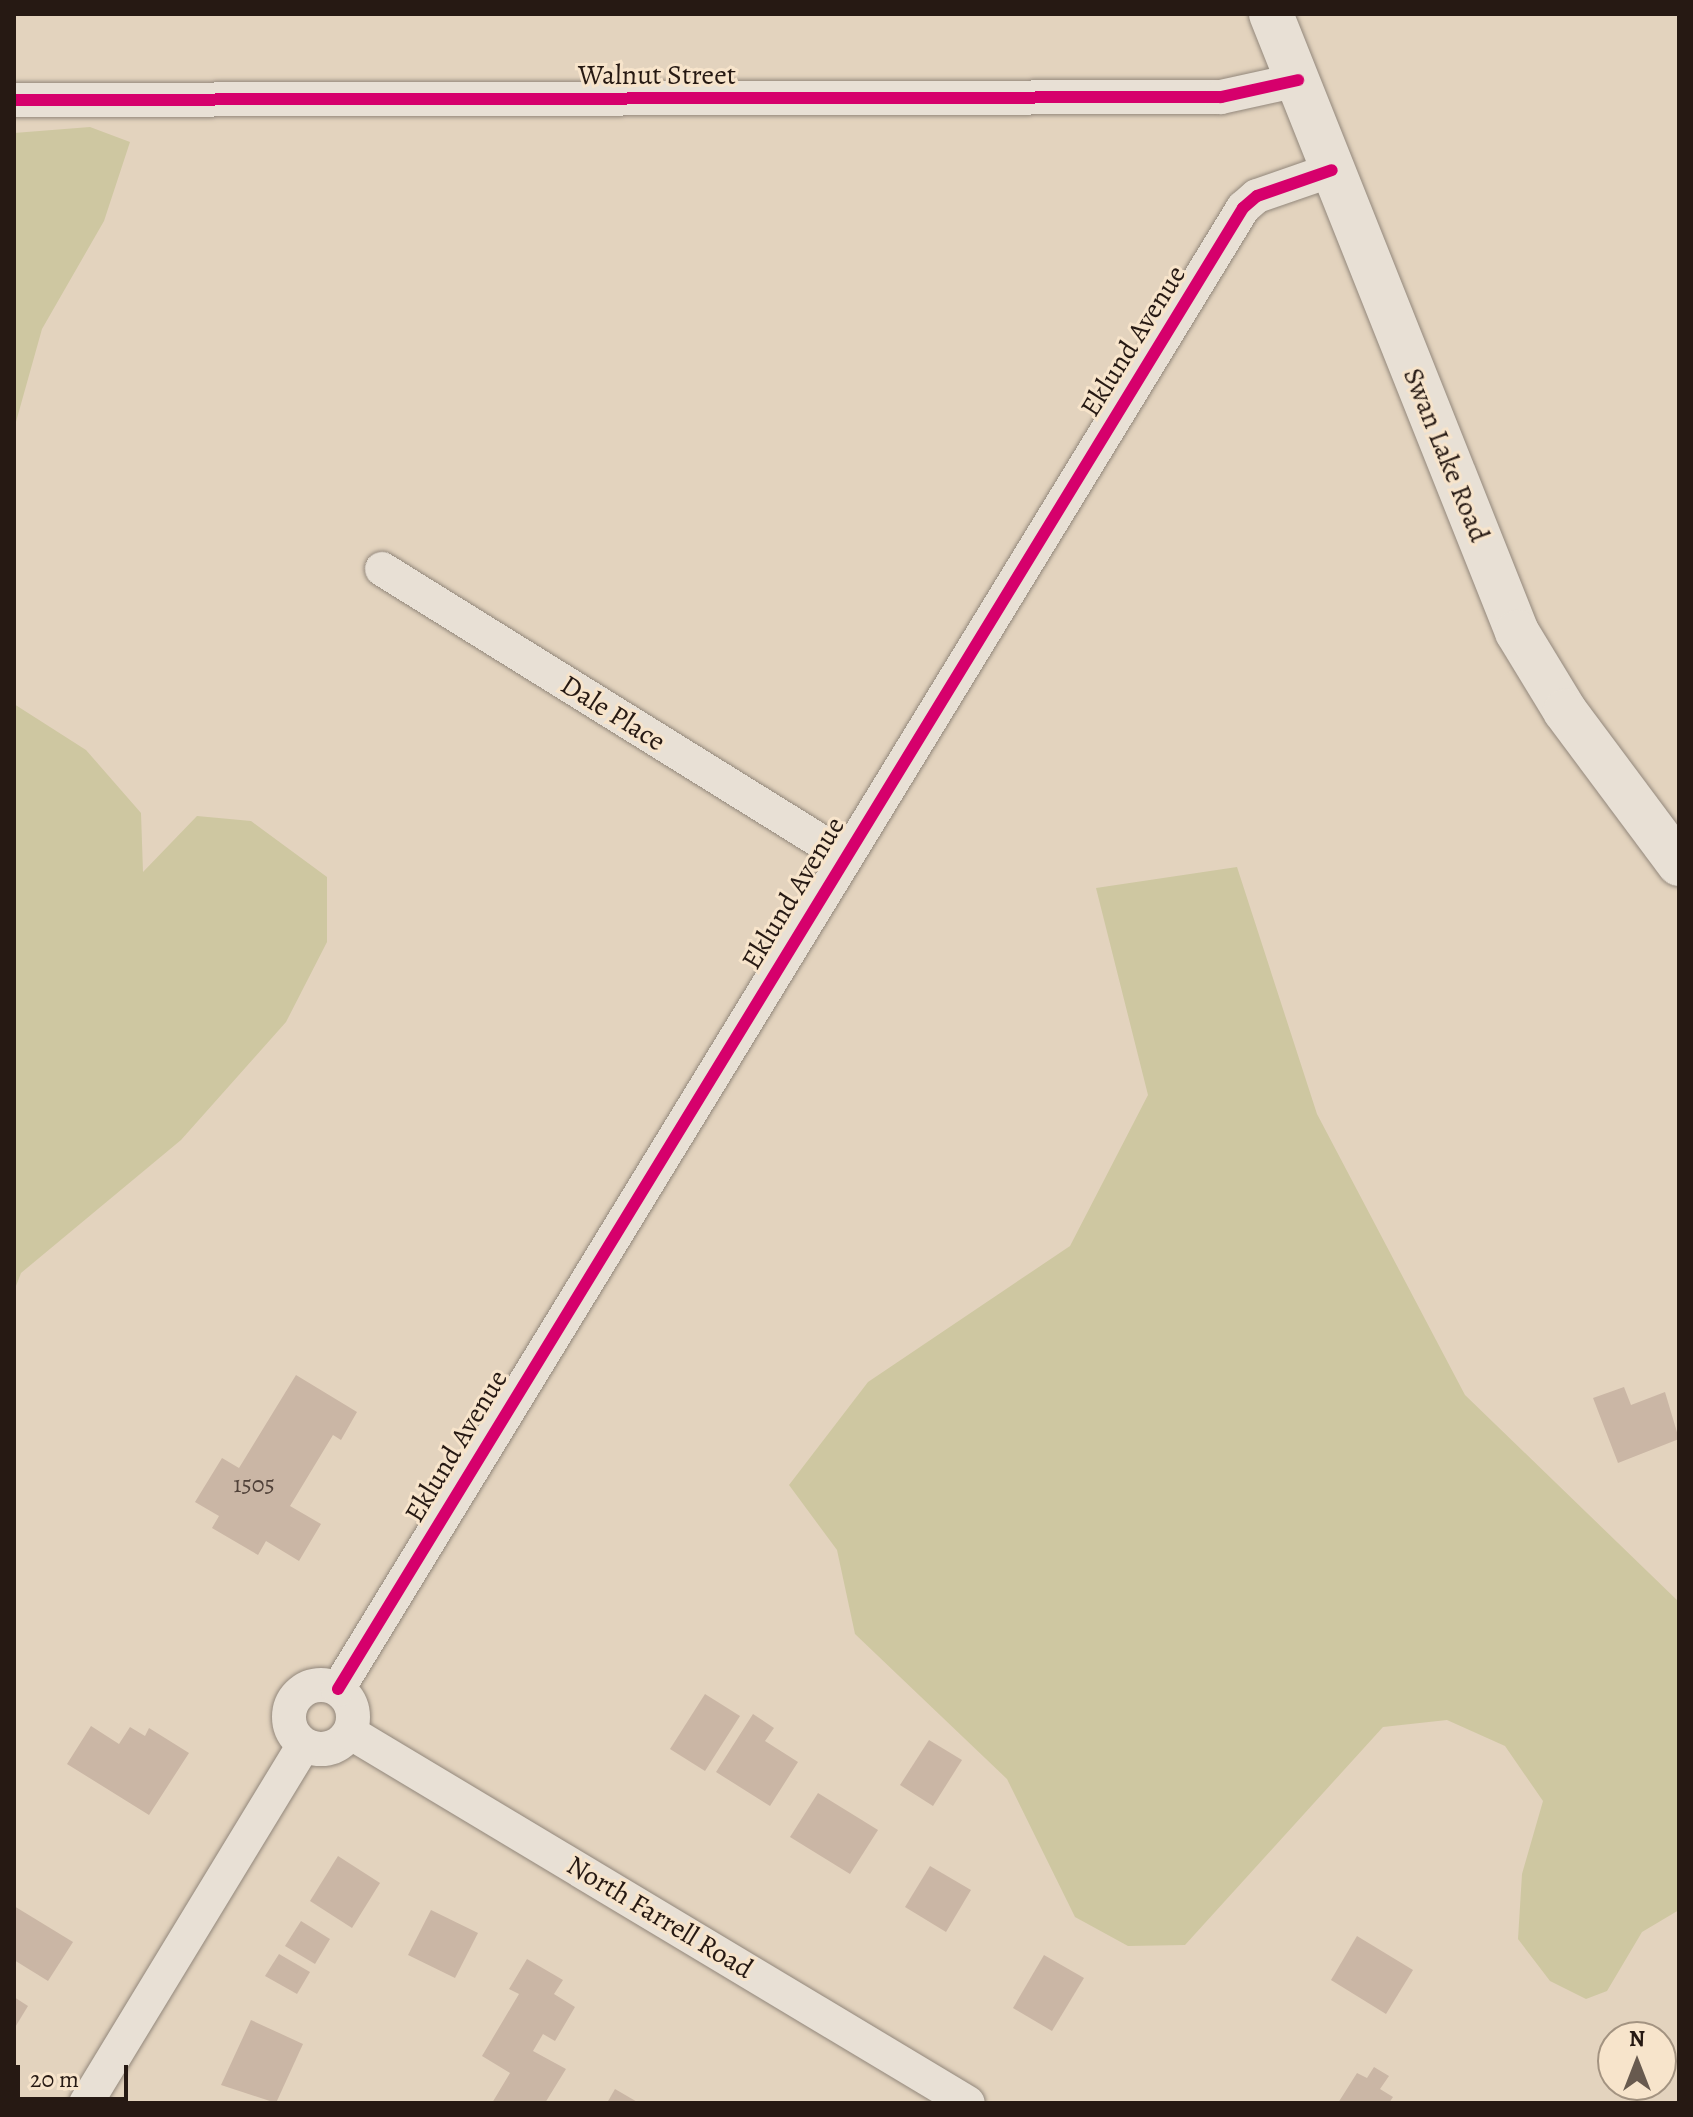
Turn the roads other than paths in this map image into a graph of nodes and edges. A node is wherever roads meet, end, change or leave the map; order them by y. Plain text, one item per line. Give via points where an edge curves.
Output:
1 (1271, 14) edge
2 (1298, 80) junction
3 (14, 100) edge
4 (1332, 170) junction
5 (382, 569) dead end
6 (844, 856) junction
7 (1679, 864) edge
8 (338, 1689) junction
9 (351, 1733) junction
10 (304, 1745) junction
11 (86, 2103) edge
12 (968, 2103) edge

1 - 2 street, Swan Lake Road
2 - 3 street, Walnut Street via 1221,97
2 - 4 street, Swan Lake Road
4 - 6 street, Eklund Avenue via 1257,196 1243,208
4 - 7 street, Swan Lake Road via 1517,632 1565,711
5 - 6 street, Dale Place
6 - 8 street, Eklund Avenue
8 - 9 street via 352,1708
8 - 10 street via 306,1688 294,1699 292,1730
9 - 10 street via 336,1746
9 - 12 street, North Farrell Road
10 - 11 street

